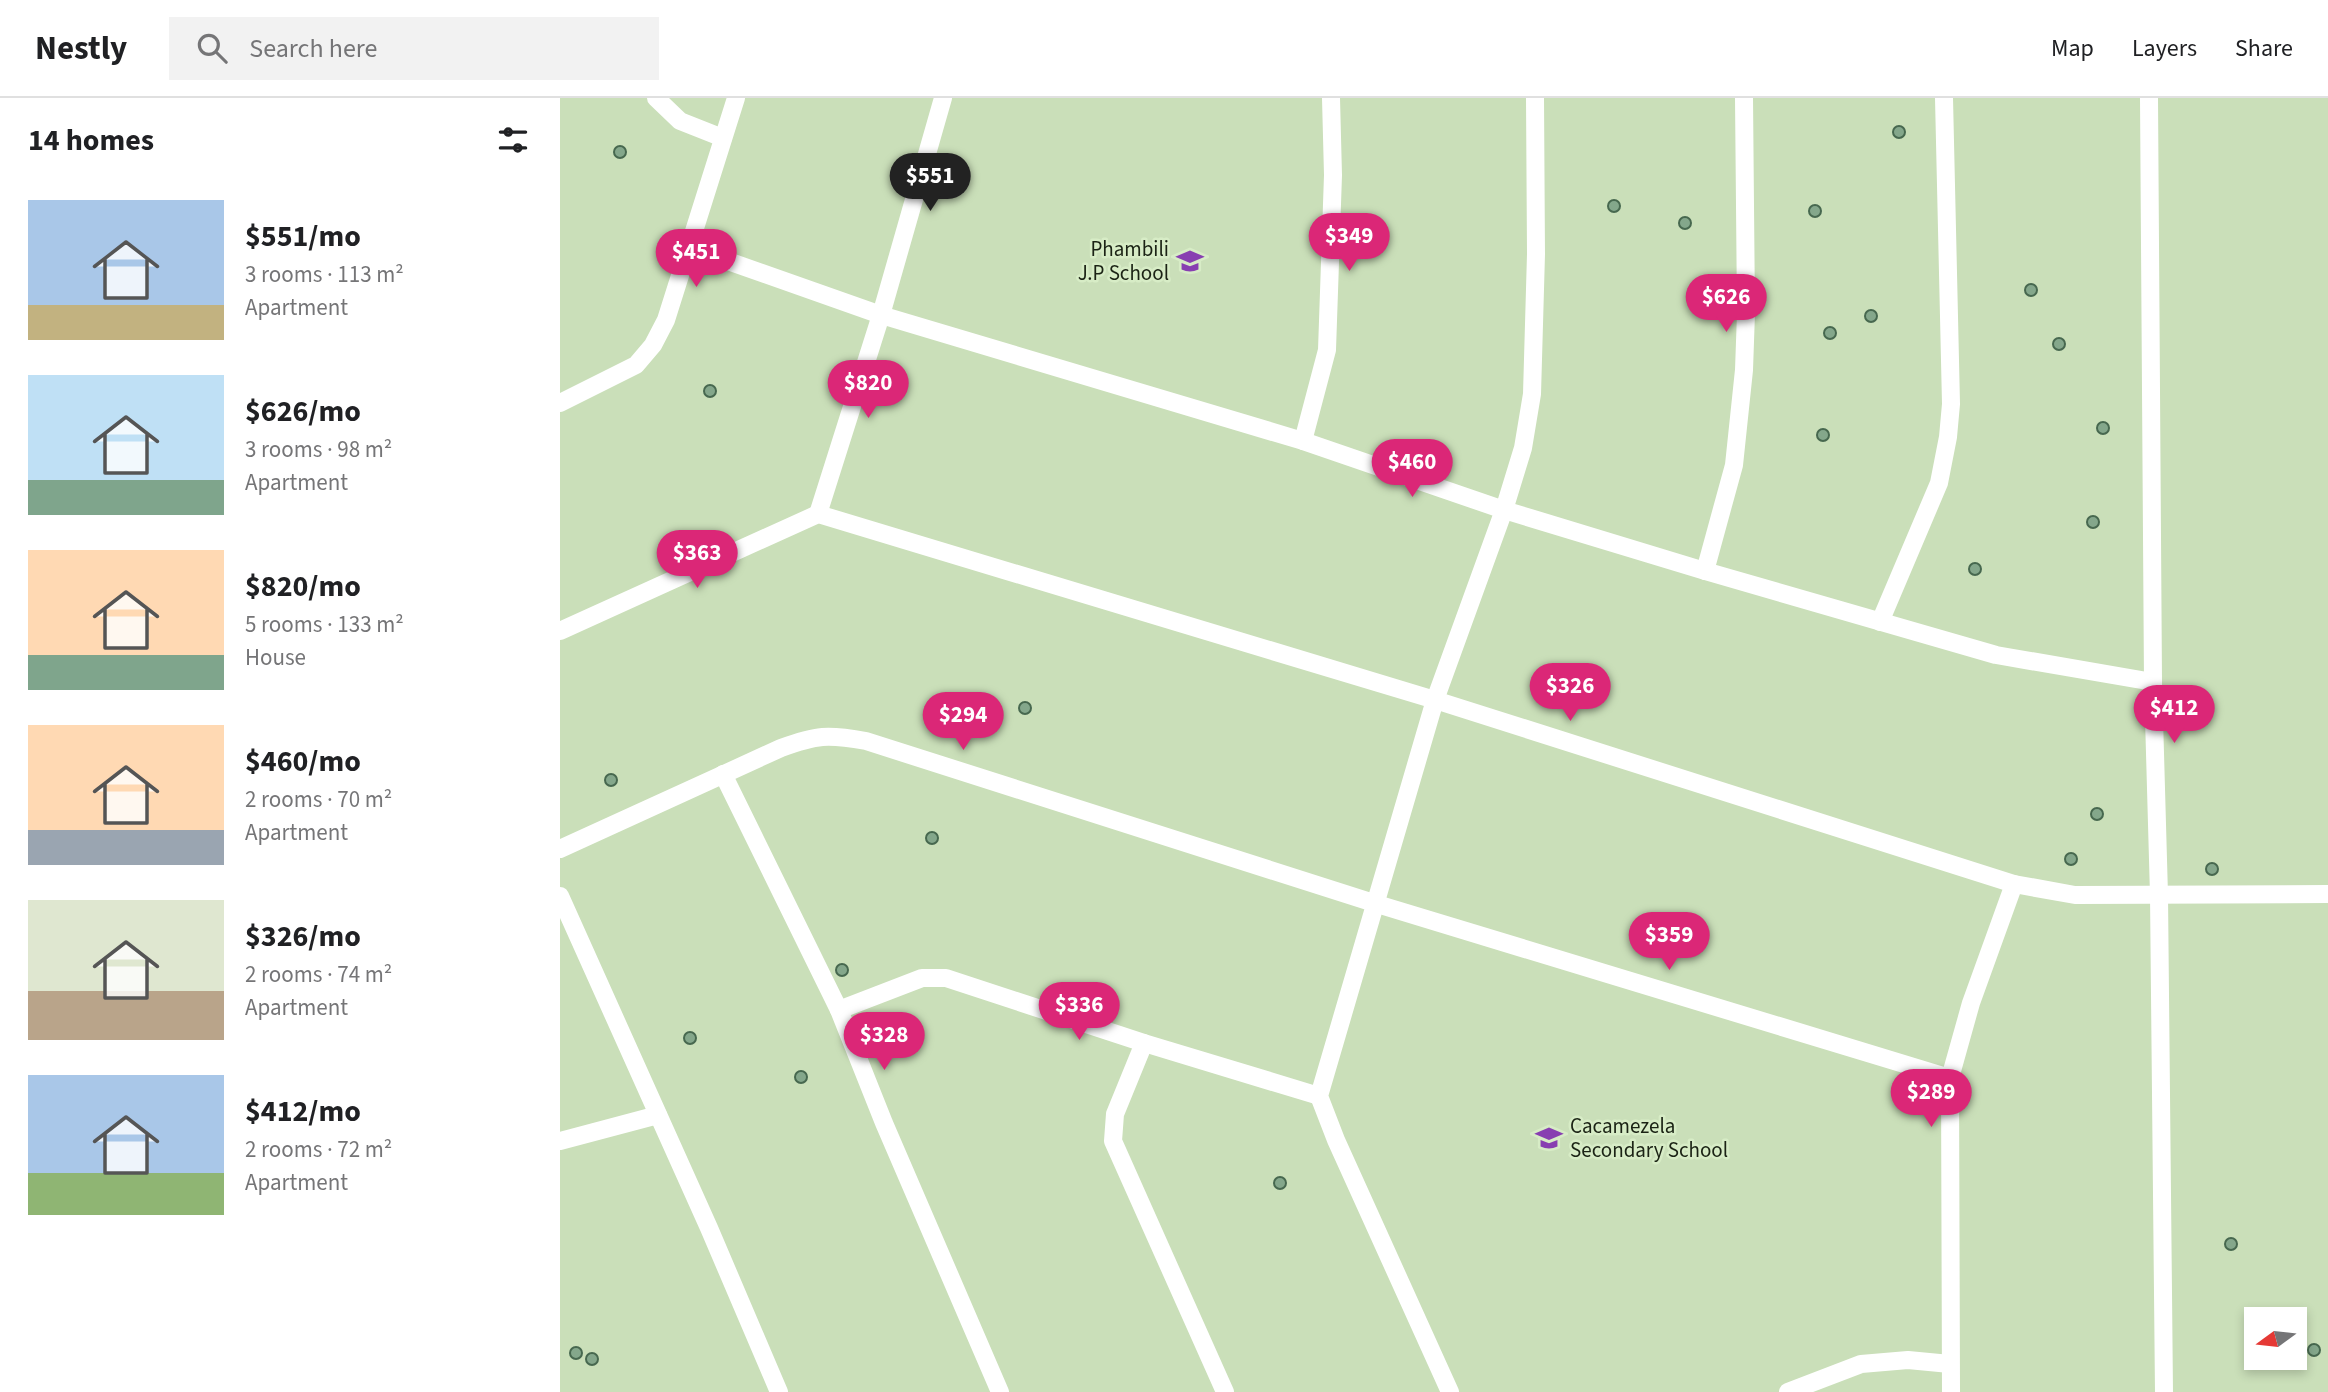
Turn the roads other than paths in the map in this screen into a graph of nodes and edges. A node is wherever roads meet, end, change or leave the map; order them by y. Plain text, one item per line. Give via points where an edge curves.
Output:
1 (656, 98) edge
2 (736, 98) edge
3 (943, 98) edge
4 (1332, 98) edge
5 (1535, 98) edge
6 (1744, 98) edge
7 (1944, 98) edge
8 (2149, 98) edge
9 (723, 138) junction
10 (688, 247) junction
11 (881, 315) junction
12 (562, 396) edge
13 (1303, 441) junction
14 (1504, 510) junction
15 (818, 513) junction
16 (1705, 571) junction
17 (1880, 622) junction
18 (560, 631) edge
19 (2153, 682) junction
20 (1435, 700) junction
21 (723, 774) junction
22 (560, 849) edge
23 (2014, 884) junction
24 (2328, 894) edge
25 (2159, 895) junction
26 (560, 896) edge
27 (1377, 904) junction
28 (839, 1010) junction
29 (1144, 1043) junction
30 (1950, 1077) junction
31 (1319, 1096) junction
32 (658, 1115) junction
33 (560, 1141) edge
34 (1950, 1364) junction
35 (779, 1392) edge
36 (1000, 1392) edge
37 (1225, 1392) edge
38 (1450, 1392) edge
39 (1788, 1392) edge
40 (1951, 1392) edge
41 (2164, 1392) edge

1 - 9 street via 680,121
2 - 9 street
3 - 11 street
4 - 13 street via 1327,350
5 - 14 street via 1532,394 1523,448
6 - 16 street via 1744,370 1734,466
7 - 17 street via 1948,438 1939,483
8 - 19 street
9 - 10 street
10 - 11 street
10 - 12 street via 666,320 636,366
11 - 13 street
11 - 15 street
13 - 14 street
14 - 16 street
14 - 20 street
15 - 18 street
15 - 20 street
16 - 17 street
17 - 19 street via 1996,655
19 - 25 street
20 - 23 street
20 - 27 street
21 - 22 street
21 - 27 street via 815,736 866,741
21 - 28 street
23 - 25 street via 2075,895
23 - 30 street
24 - 25 street
25 - 41 street
26 - 32 street
27 - 30 street
27 - 31 street
28 - 29 street via 922,978 946,978
28 - 36 street
29 - 31 street
29 - 37 street via 1115,1114 1113,1140
30 - 34 street
31 - 38 street
32 - 33 street
32 - 35 street
34 - 39 street via 1908,1360 1861,1364
34 - 40 street

